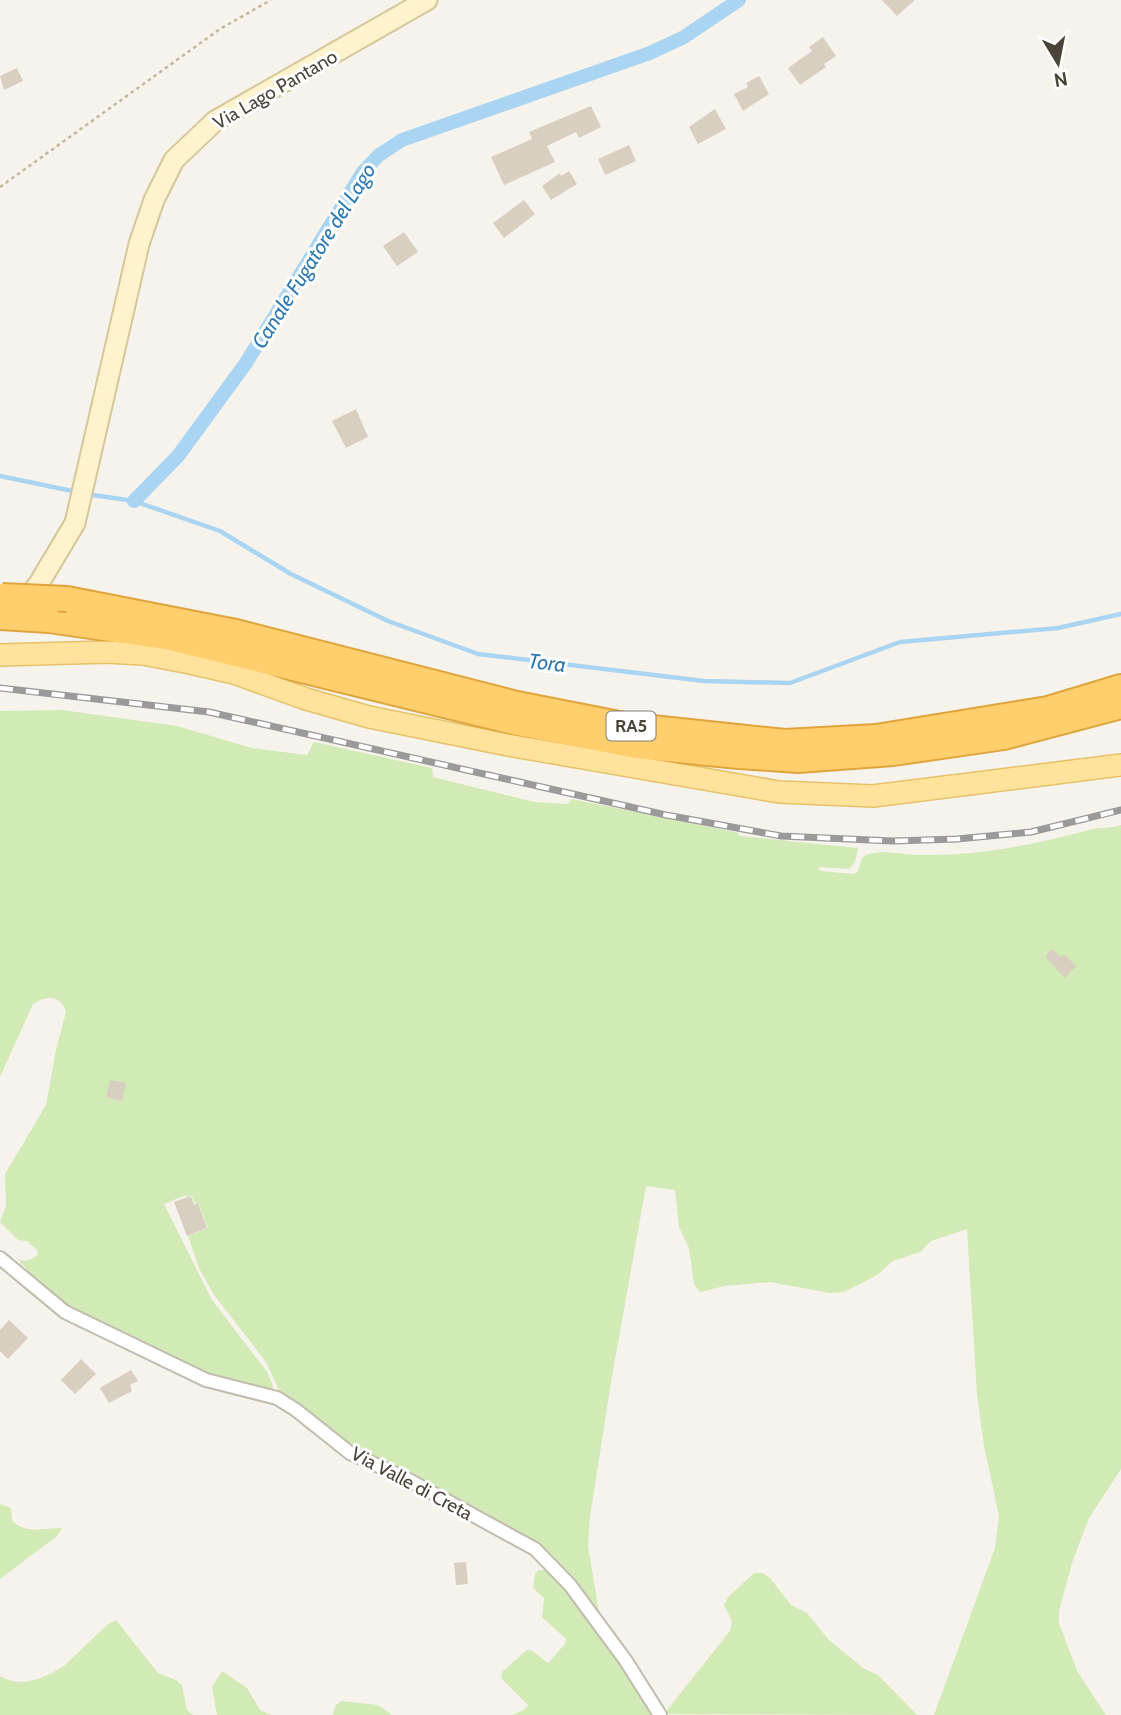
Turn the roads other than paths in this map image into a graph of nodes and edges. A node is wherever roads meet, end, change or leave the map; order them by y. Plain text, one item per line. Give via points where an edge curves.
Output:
1 (426, 0) edge
2 (1, 603) edge
3 (0, 627) edge
4 (0, 655) edge
5 (1121, 687) edge
6 (1121, 706) edge
7 (1121, 765) edge
8 (0, 1258) edge
9 (660, 1715) edge

1 - 3 street, Via Lago Pantano via 215,121 174,160 145,222 75,523 38,585
2 - 5 highway, RA5, bridge via 67,599 236,632 517,704 624,725 785,742 876,737 1048,709
2 - 6 highway, RA5, bridge via 49,620 167,637 518,723 636,746 739,756 798,760 893,753 1004,737
4 - 7 main road via 107,652 167,658 234,673 369,717 779,792 873,796
8 - 9 street, Via Valle di Creta via 65,1312 206,1380 277,1398 350,1453 535,1549 570,1585

